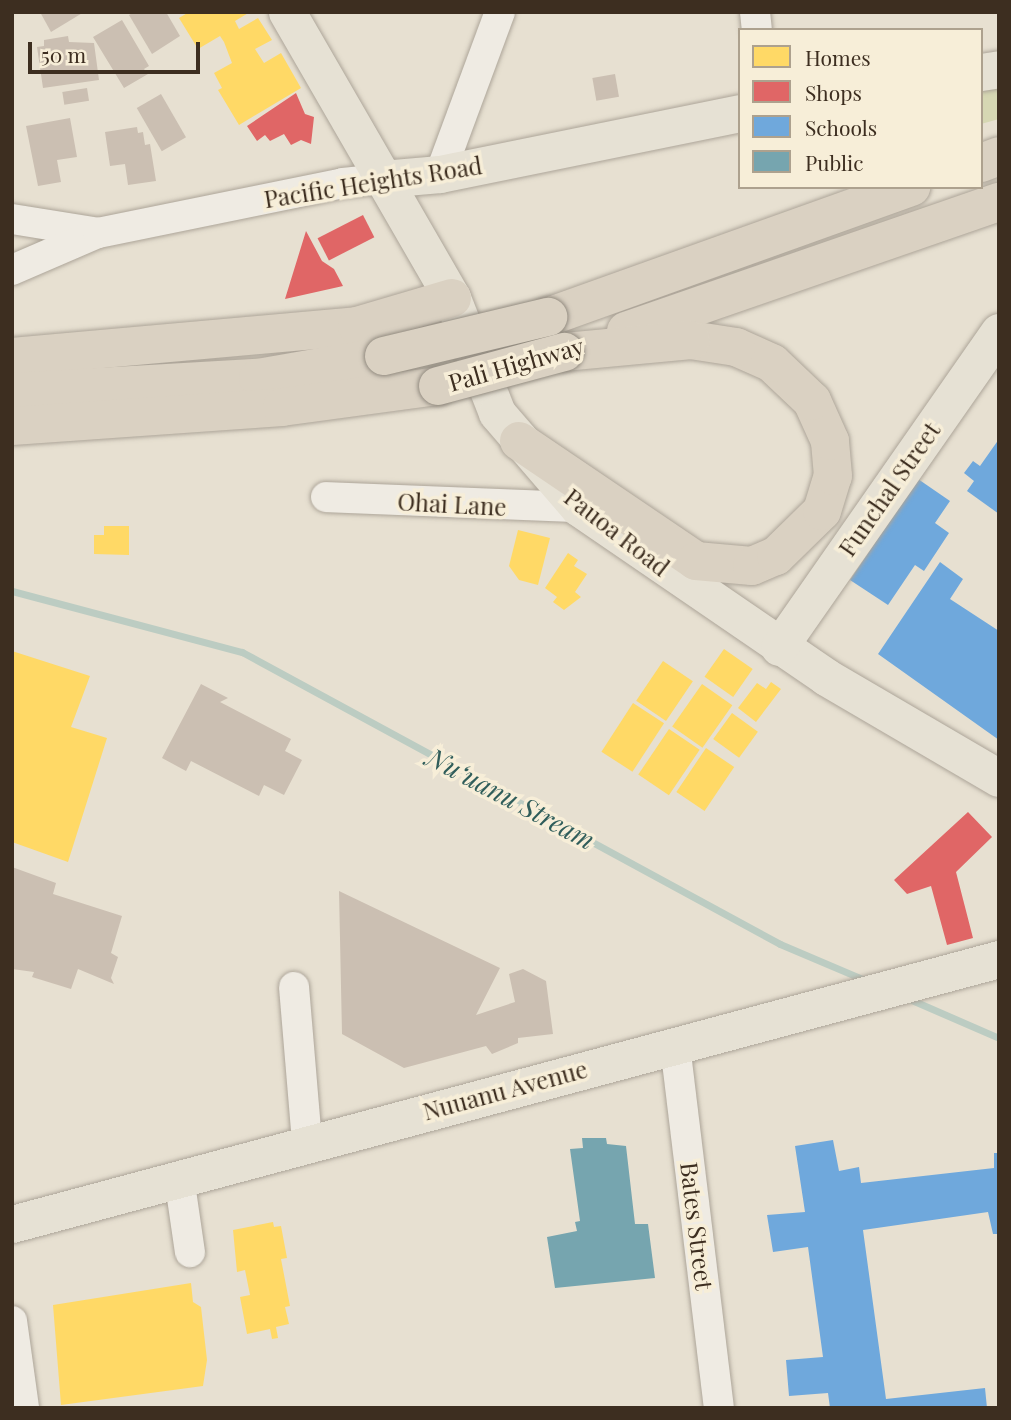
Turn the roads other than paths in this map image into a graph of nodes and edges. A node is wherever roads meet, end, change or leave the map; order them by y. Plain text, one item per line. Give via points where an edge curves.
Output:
1 (287, 12) edge
2 (500, 12) edge
3 (738, 113) edge
4 (440, 174) junction
5 (382, 179) junction
6 (905, 189) edge
7 (999, 202) edge
8 (12, 219) edge
9 (98, 233) junction
10 (12, 270) edge
11 (452, 298) junction
12 (999, 332) edge
13 (564, 352) junction
14 (12, 357) edge
15 (12, 392) edge
16 (12, 426) edge
17 (519, 441) junction
18 (326, 497) dead end
19 (578, 507) junction
20 (779, 647) junction
21 (999, 778) edge
22 (999, 959) edge
23 (294, 987) dead end
24 (675, 1045) junction
25 (307, 1143) junction
26 (179, 1177) junction
27 (12, 1224) edge
28 (190, 1252) dead end
29 (12, 1321) edge
30 (23, 1408) edge
31 (719, 1408) edge

1 - 5 main road, Pauoa Road
2 - 4 street
3 - 4 main road, Pacific Heights Road
4 - 5 main road, Pacific Heights Road
5 - 9 street, Pacific Heights Road
5 - 11 main road, Pauoa Road
6 - 15 highway, Pali Highway, bridge via 548,317 384,356 258,378
7 - 13 highway, Pali Highway
8 - 9 street
9 - 10 street, Pacific Heights Road
11 - 14 highway via 357,326
11 - 17 main road, Pauoa Road via 497,413
12 - 20 main road, Funchal Street
13 - 16 highway, Pali Highway, bridge via 396,394
13 - 17 highway via 658,341 717,342 772,363 812,401 830,442 833,476 821,511 776,556 752,566 696,561
17 - 19 main road, Pauoa Road
18 - 19 street, Ohai Lane
19 - 20 main road, Pauoa Road
20 - 21 main road, Pauoa Road
22 - 24 main road, Nuuanu Avenue
23 - 25 street
24 - 25 main road, Nuuanu Avenue
24 - 31 street, Bates Street
25 - 26 main road, Nuuanu Avenue
26 - 27 main road, Nuuanu Avenue
26 - 28 street
29 - 30 street

